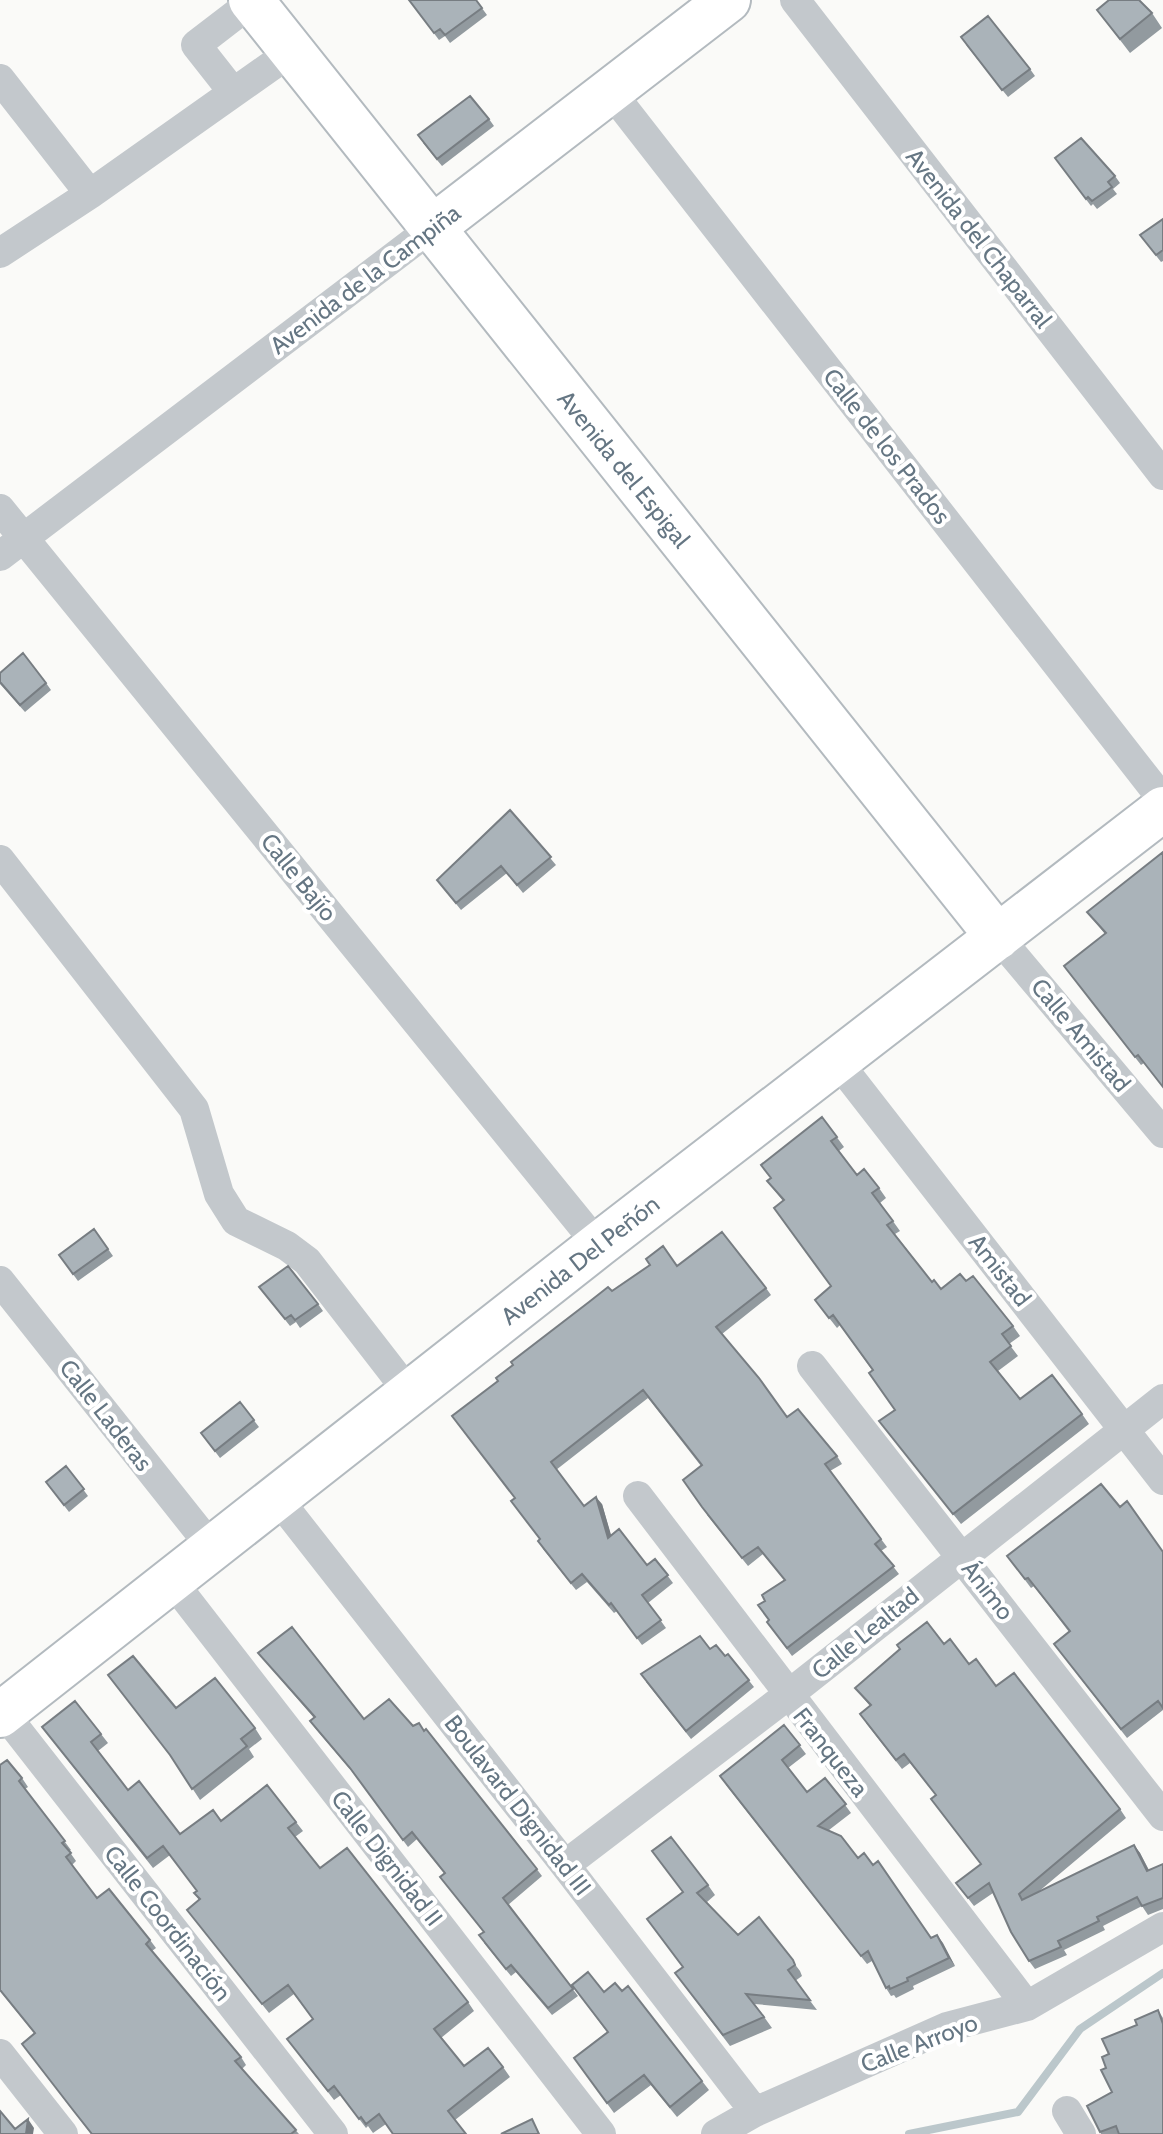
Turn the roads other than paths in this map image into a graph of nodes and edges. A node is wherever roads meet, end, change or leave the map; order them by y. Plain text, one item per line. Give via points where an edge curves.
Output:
1 (728, 0) edge
2 (795, 0) edge
3 (252, 1) edge
4 (291, 52) junction
5 (0, 79) edge
6 (233, 92) junction
7 (611, 92) junction
8 (90, 194) junction
9 (432, 228) junction
10 (0, 253) edge
11 (1163, 475) edge
12 (0, 509) edge
13 (12, 547) edge
14 (1163, 800) edge
15 (1163, 809) edge
16 (0, 860) edge
17 (998, 937) junction
18 (837, 1061) junction
19 (1163, 1133) edge
20 (598, 1245) junction
21 (0, 1281) edge
22 (812, 1366) dead end
23 (410, 1394) junction
24 (1163, 1399) edge
25 (1125, 1429) junction
26 (1163, 1480) edge
27 (638, 1496) dead end
28 (278, 1499) junction
29 (213, 1549) junction
30 (962, 1556) junction
31 (172, 1581) junction
32 (788, 1695) junction
33 (2, 1714) edge
34 (1163, 1816) edge
35 (565, 1865) junction
36 (1163, 1927) edge
37 (1027, 2006) junction
38 (0, 2054) edge
39 (755, 2112) junction
40 (63, 2134) edge
41 (333, 2134) edge
42 (601, 2134) edge
43 (716, 2134) edge

1 - 7 street, Avenida de la Campiña
2 - 11 street, Avenida del Chaparral
3 - 4 street, Avenida del Espigal
3 - 6 street via 196,45
4 - 6 street
4 - 9 street, Avenida del Espigal
5 - 8 street
6 - 8 street
7 - 9 street, Avenida de la Campiña
7 - 14 street, Calle de los Prados
8 - 10 street
9 - 13 street, Avenida de la Campiña
9 - 17 street, Avenida del Espigal
12 - 13 street, Calle Bajío
13 - 20 street, Calle Bajío
15 - 17 street, Avenida Del Peñón
16 - 23 street via 194,1109 219,1194 236,1221 307,1261
17 - 18 street, Avenida Del Peñón
17 - 19 street, Calle Amistad
18 - 20 street, Avenida Del Peñón
18 - 25 street, Amistad
20 - 23 street, Avenida Del Peñón
21 - 29 street, Calle Laderas
22 - 30 street, Ánimo
23 - 28 street, Avenida Del Peñón
24 - 25 street, Calle Lealtad
25 - 26 street, Amistad
25 - 30 street, Calle Lealtad
27 - 32 street, Franqueza
28 - 29 street, Avenida Del Peñón
28 - 35 street, Boulavard Dignidad III
29 - 31 street, Avenida Del Peñón
30 - 32 street, Calle Lealtad
30 - 34 street, Ánimo
31 - 33 street, Avenida Del Peñón
31 - 42 street, Calle Dignidad II
32 - 35 street, Calle Lealtad
32 - 37 street, Franqueza
33 - 41 street, Calle Coordinación
35 - 39 street, Boulavard Dignidad III
36 - 37 street, Calle Arroyo
37 - 39 street, Calle Arroyo via 947,2027
38 - 40 street
39 - 43 street, Calle Arroyo

